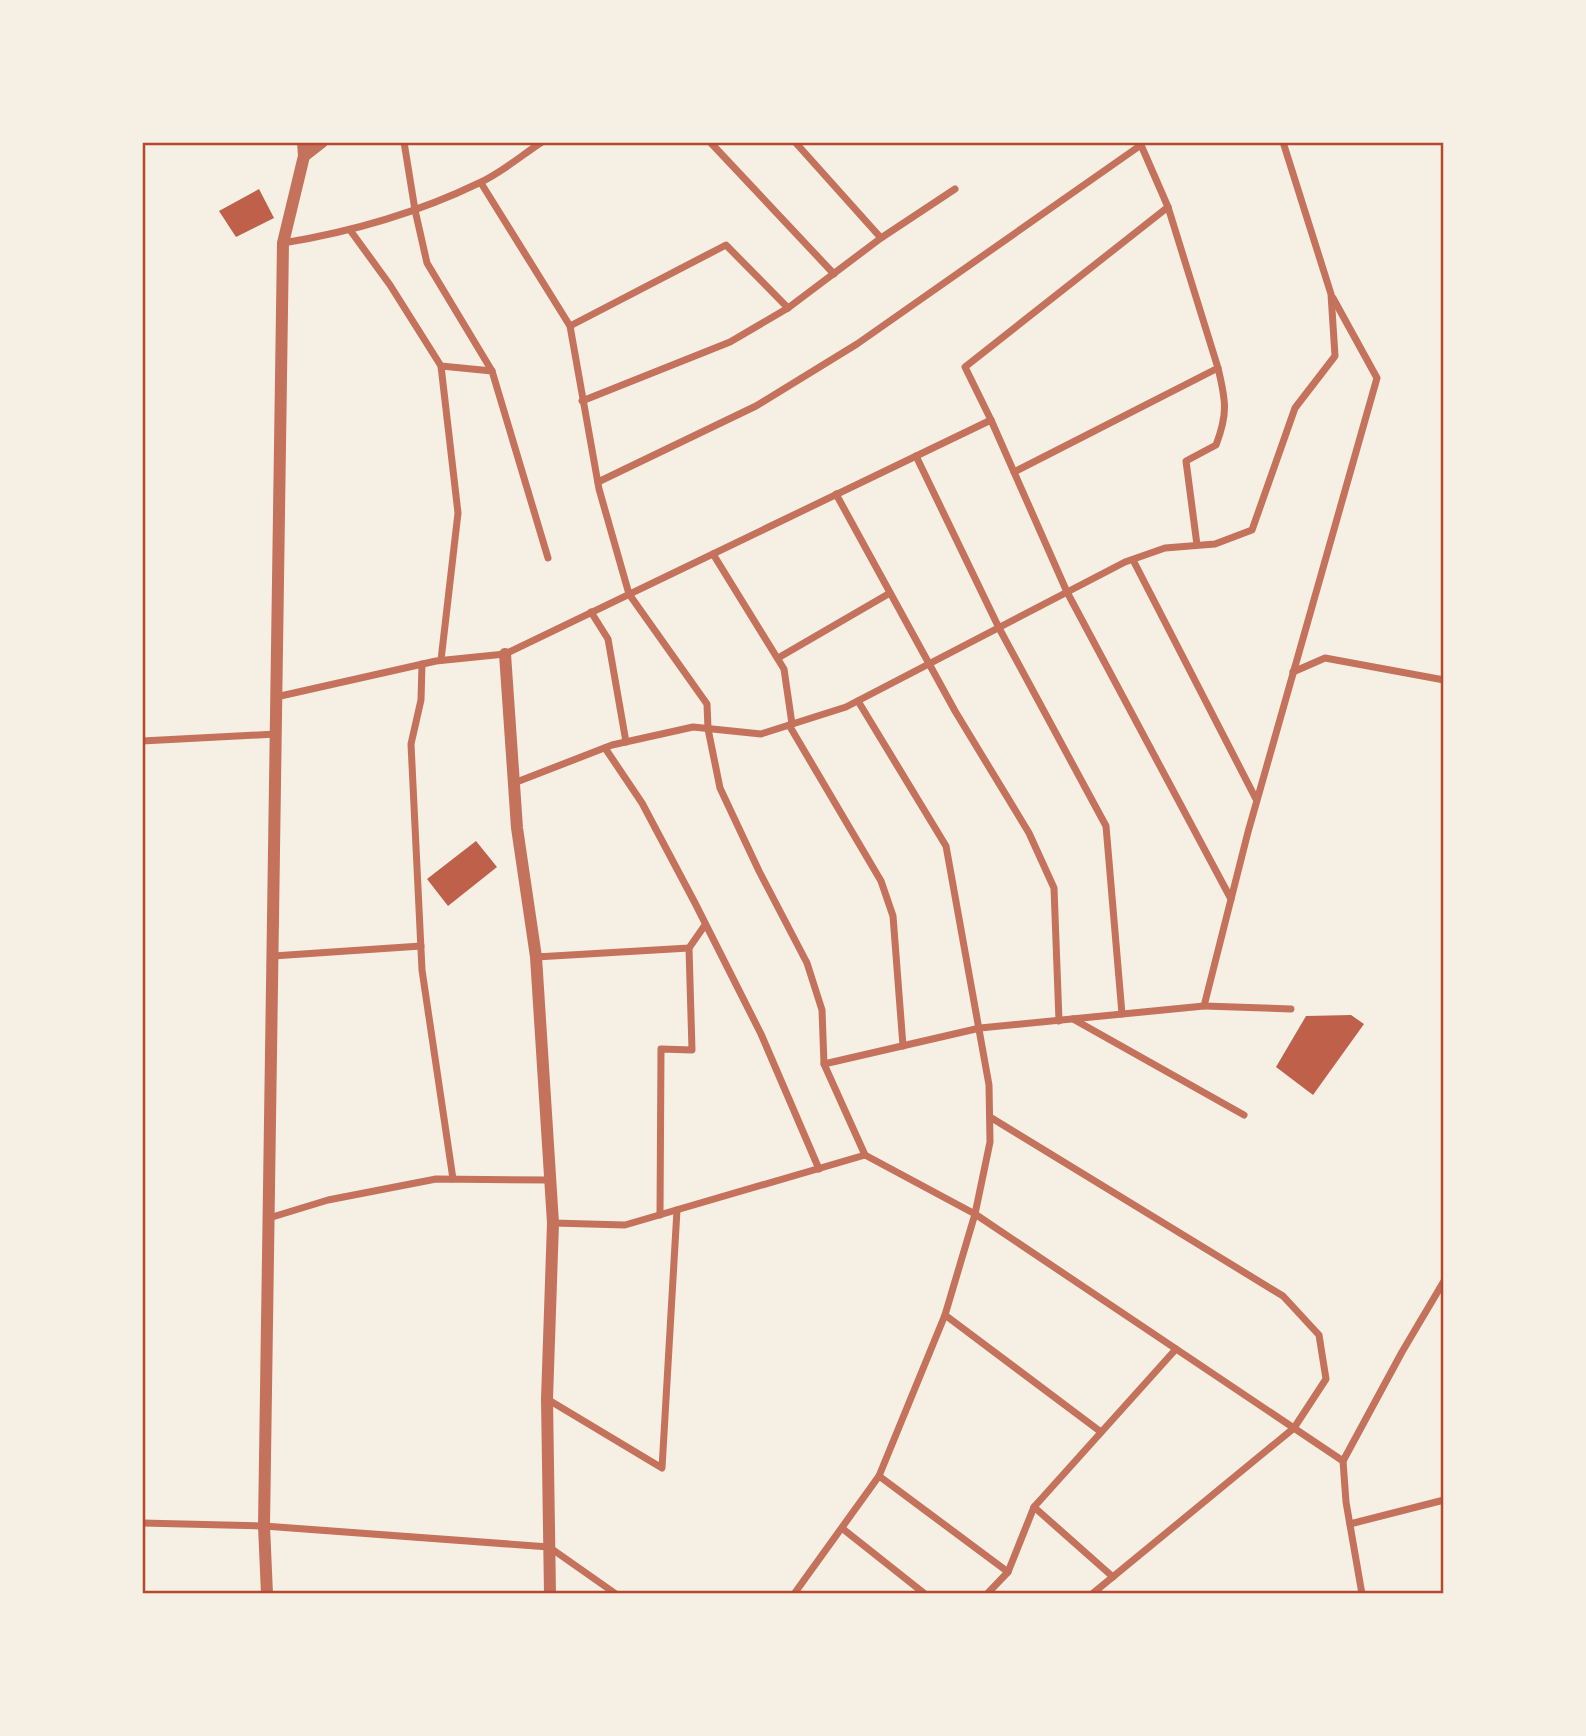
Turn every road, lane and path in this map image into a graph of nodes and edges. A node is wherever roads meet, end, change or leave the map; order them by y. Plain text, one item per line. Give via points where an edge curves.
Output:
1 (303, 142) edge
2 (322, 142) edge
3 (404, 142) edge
4 (542, 142) edge
5 (710, 142) edge
6 (794, 142) edge
7 (1283, 142) edge
8 (304, 156) junction
9 (481, 183) junction
10 (955, 189) dead end
11 (1168, 207) junction
12 (415, 210) junction
13 (350, 230) junction
14 (881, 238) junction
15 (283, 243) junction
16 (834, 274) junction
17 (1331, 295) junction
18 (788, 308) junction
19 (569, 326) junction
20 (441, 366) junction
21 (1218, 368) junction
22 (492, 371) junction
23 (582, 401) junction
24 (991, 420) junction
25 (916, 456) junction
26 (1014, 472) junction
27 (598, 482) junction
28 (836, 494) junction
29 (1197, 545) junction
30 (713, 554) junction
31 (548, 558) dead end
32 (1133, 560) junction
33 (1067, 592) junction
34 (890, 593) junction
35 (629, 594) junction
36 (591, 612) junction
37 (999, 628) junction
38 (505, 654) junction
39 (778, 658) junction
40 (441, 660) junction
41 (930, 663) junction
42 (422, 664) junction
43 (1293, 672) junction
44 (1444, 680) edge
45 (276, 697) junction
46 (858, 701) junction
47 (790, 725) junction
48 (708, 729) junction
49 (276, 734) junction
50 (142, 741) edge
51 (626, 742) junction
52 (605, 748) junction
53 (514, 783) junction
54 (1257, 800) junction
55 (1231, 899) junction
56 (705, 925) junction
57 (421, 946) junction
58 (689, 948) junction
59 (273, 956) junction
60 (536, 957) junction
61 (1204, 1006) junction
62 (1291, 1009) dead end
63 (1122, 1014) junction
64 (1072, 1019) junction
65 (1059, 1021) junction
66 (980, 1028) junction
67 (903, 1046) junction
68 (824, 1064) junction
69 (1244, 1115) dead end
70 (990, 1116) junction
71 (865, 1156) junction
72 (819, 1169) junction
73 (453, 1179) junction
74 (549, 1180) junction
75 (677, 1210) junction
76 (975, 1214) junction
77 (660, 1215) junction
78 (269, 1218) junction
79 (552, 1223) junction
80 (1444, 1281) edge
81 (945, 1315) junction
82 (1176, 1349) junction
83 (547, 1399) junction
84 (1294, 1428) junction
85 (1101, 1432) junction
86 (1343, 1461) junction
87 (879, 1476) junction
88 (1444, 1500) edge
89 (1034, 1507) junction
90 (142, 1523) edge
91 (1350, 1524) junction
92 (264, 1526) junction
93 (843, 1529) junction
94 (549, 1547) junction
95 (1008, 1572) junction
96 (1113, 1577) junction
97 (267, 1594) edge
98 (550, 1594) edge
99 (616, 1594) edge
100 (794, 1594) edge
101 (925, 1594) edge
102 (987, 1594) edge
103 (1092, 1594) edge
104 (1362, 1594) edge

1 - 8 street
2 - 8 street
3 - 12 street
4 - 9 street
5 - 16 street
6 - 14 street
7 - 17 street
8 - 15 street
9 - 12 street
9 - 19 street
10 - 14 street
11 - 21 street
11 - 24 street via 965,367
11 - 27 street via 1141,145 857,344 756,405
12 - 13 street
12 - 22 street via 427,262
13 - 15 street
13 - 20 street
14 - 16 street
15 - 45 street
16 - 18 street
17 - 29 street via 1335,356 1295,408 1252,530 1215,544
17 - 43 street via 1377,378
18 - 19 street via 726,245
18 - 23 street via 730,342
19 - 23 street
20 - 22 street
20 - 40 street via 458,513
21 - 26 street
21 - 29 street via 1225,397 1224,423 1216,445 1185,461
22 - 31 street
23 - 27 street
24 - 25 street
24 - 26 street
25 - 28 street
25 - 37 street
26 - 33 street
27 - 35 street
28 - 30 street
28 - 34 street
29 - 32 street via 1165,548
30 - 35 street
30 - 39 street
32 - 33 street
32 - 54 street
33 - 37 street
33 - 55 street
34 - 39 street
34 - 41 street
35 - 36 street
35 - 48 street via 707,704
36 - 38 street
36 - 51 street via 608,639
37 - 41 street
37 - 63 street via 1106,826
38 - 40 street
38 - 53 street
39 - 47 street via 784,669
40 - 42 street
41 - 46 street
41 - 65 street via 1029,833 1054,888
42 - 45 street
42 - 57 street via 421,700 411,744
43 - 44 street via 1325,658
43 - 54 street
45 - 49 street
46 - 47 street
46 - 66 street via 946,846
47 - 48 street via 761,734
47 - 67 street via 881,880 893,916
48 - 51 street via 693,727
48 - 68 street via 720,788 807,963 822,1010
49 - 50 street
49 - 59 street
51 - 52 street
52 - 53 street
52 - 56 street via 642,803
53 - 60 street
54 - 55 street
55 - 61 street
56 - 58 street
56 - 72 street via 761,1034
57 - 59 street
57 - 73 street
58 - 60 street
58 - 77 street via 692,1050 661,1049
59 - 78 street
60 - 74 street
61 - 62 street
61 - 63 street
63 - 64 street
64 - 65 street
64 - 69 street
65 - 66 street
66 - 67 street
66 - 70 street
67 - 68 street
68 - 71 street
70 - 76 street via 990,1142
70 - 84 street via 1283,1296 1319,1335 1325,1379
71 - 72 street
71 - 76 street
72 - 75 street
73 - 74 street
73 - 78 street via 328,1200
74 - 79 street
75 - 77 street
75 - 83 street via 662,1468
76 - 81 street
76 - 82 street
77 - 79 street via 625,1225
78 - 92 street
79 - 83 street
80 - 86 street
81 - 85 street
81 - 87 street
82 - 84 street
82 - 85 street
83 - 94 street
84 - 86 street
84 - 96 street
85 - 89 street
86 - 91 street
87 - 93 street
87 - 95 street
88 - 91 street
89 - 95 street
89 - 96 street
90 - 92 street
91 - 104 street
92 - 94 street
92 - 97 street
93 - 100 street
93 - 101 street
94 - 98 street
94 - 99 street
95 - 102 street
96 - 103 street

